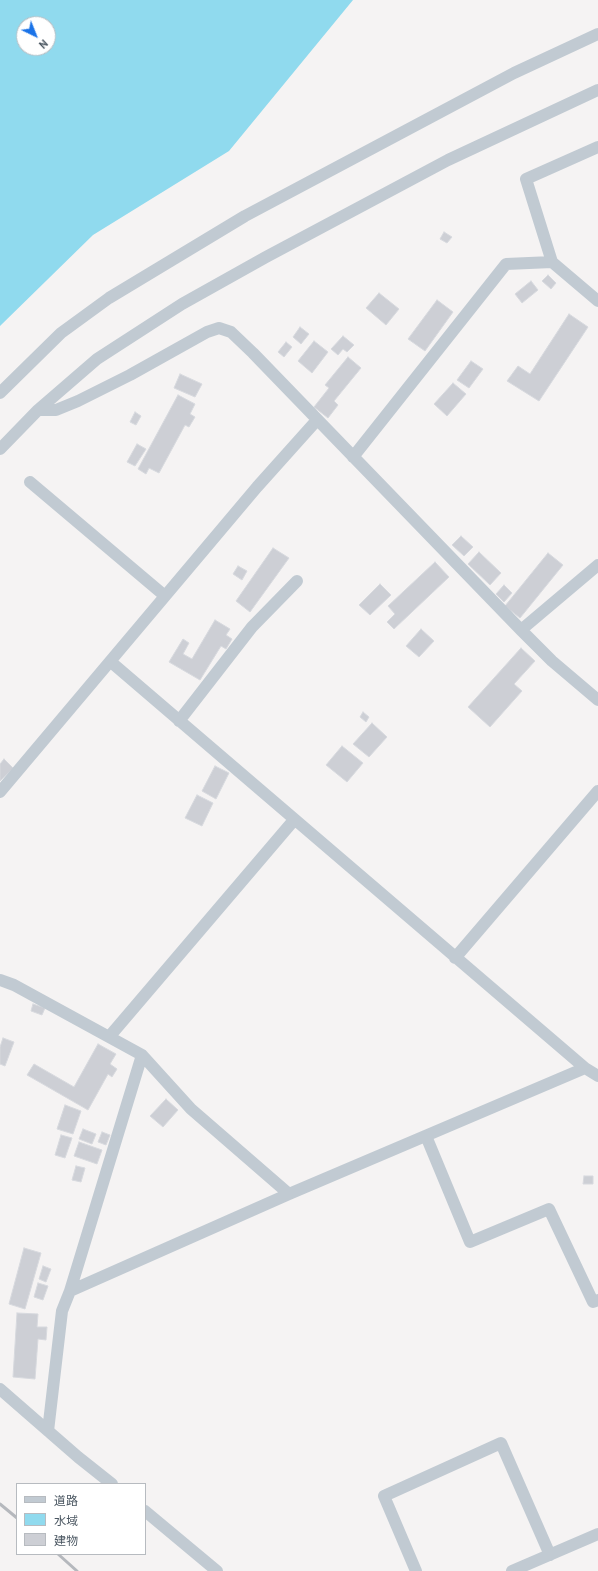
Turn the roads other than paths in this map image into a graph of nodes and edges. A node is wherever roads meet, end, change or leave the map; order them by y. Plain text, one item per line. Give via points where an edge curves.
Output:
1 (598, 34) edge
2 (598, 90) edge
3 (598, 147) edge
4 (552, 262) junction
5 (598, 301) edge
6 (0, 393) edge
7 (38, 410) junction
8 (317, 420) junction
9 (0, 449) edge
10 (353, 457) junction
11 (30, 482) dead end
12 (598, 565) edge
13 (297, 581) dead end
14 (165, 596) junction
15 (521, 630) junction
16 (110, 662) junction
17 (598, 700) edge
18 (178, 721) junction
19 (598, 791) edge
20 (0, 792) edge
21 (294, 820) junction
22 (455, 958) junction
23 (0, 980) edge
24 (109, 1037) junction
25 (142, 1055) junction
26 (585, 1068) junction
27 (598, 1076) edge
28 (426, 1136) junction
29 (289, 1194) junction
30 (70, 1291) junction
31 (598, 1300) edge
32 (0, 1389) edge
33 (48, 1431) junction
34 (111, 1483) edge
35 (146, 1512) edge
36 (598, 1534) edge
37 (550, 1555) junction
38 (217, 1571) edge
39 (416, 1571) edge
40 (512, 1571) edge

1 - 6 street via 514,73 238,220 109,298 61,333
2 - 7 street via 448,160 189,300 97,359
3 - 4 street via 526,179
4 - 5 street
4 - 10 street via 506,264
7 - 8 street via 56,410 78,401 219,328 231,332 242,342
7 - 9 street
8 - 10 street
8 - 14 street
10 - 15 street
11 - 14 street
12 - 15 street
13 - 18 street via 252,627
14 - 16 street
15 - 17 street via 552,661
16 - 18 street
16 - 20 street
18 - 21 street
19 - 22 street
21 - 22 street
21 - 24 street
22 - 26 street
23 - 24 street via 14,985
24 - 25 street
25 - 29 street via 191,1108
25 - 30 street
26 - 27 street
26 - 28 street
28 - 29 street
28 - 31 street via 470,1242 549,1209 593,1302
29 - 30 street
30 - 33 street via 62,1312
32 - 33 street
33 - 34 street
35 - 38 street
36 - 37 street
37 - 39 street via 501,1443 384,1496
37 - 40 street

